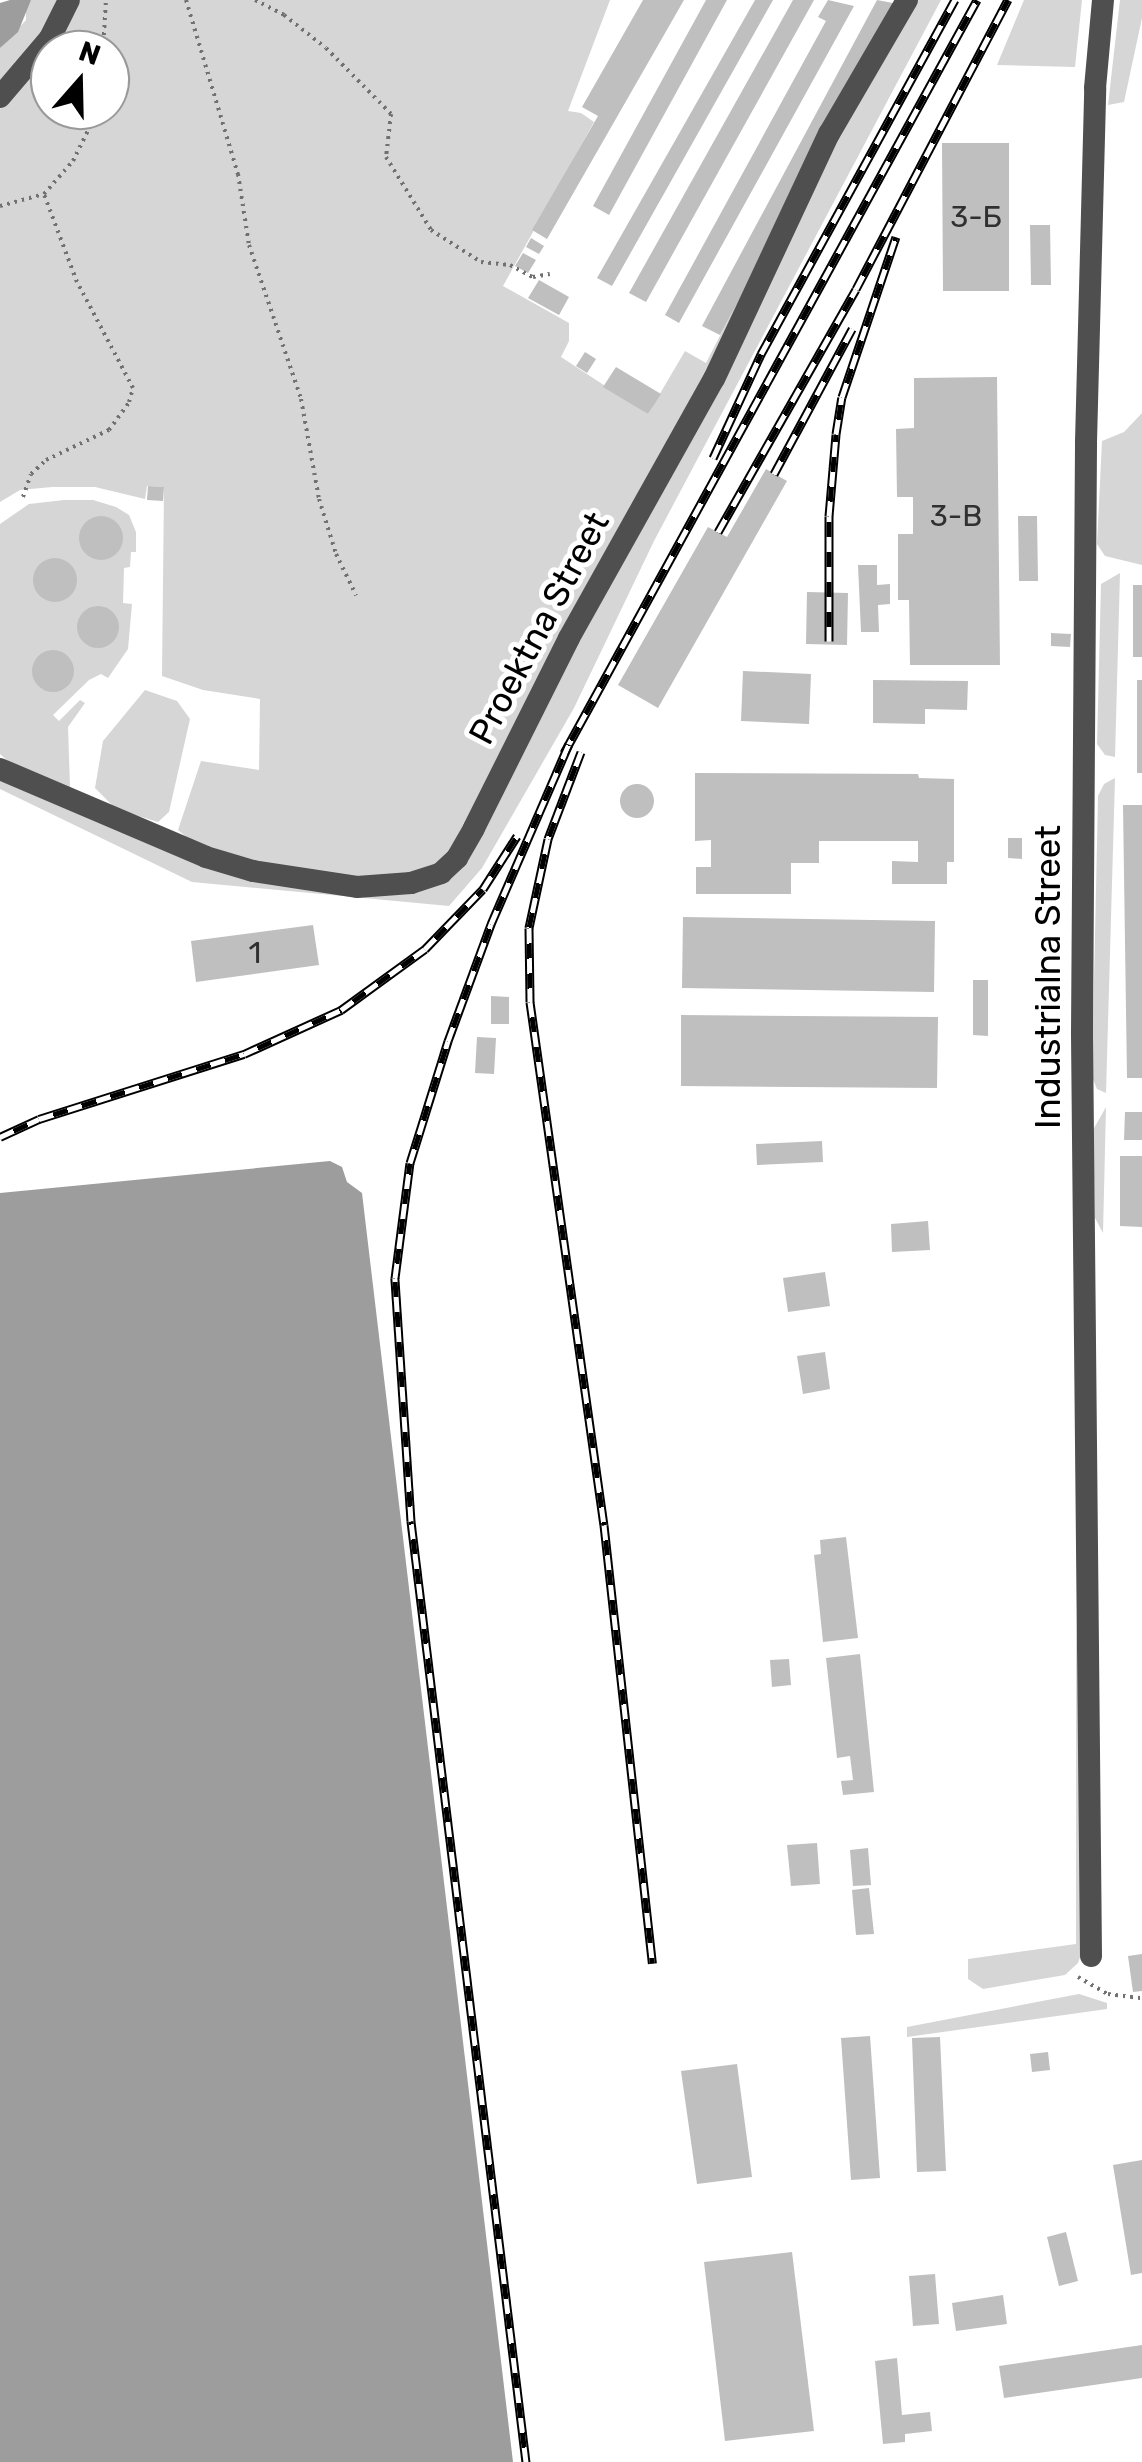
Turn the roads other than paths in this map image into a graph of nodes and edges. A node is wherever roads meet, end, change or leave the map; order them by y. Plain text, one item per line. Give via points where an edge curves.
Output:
1 (70, 0) edge
2 (907, 0) edge
3 (1103, 0) edge
4 (0, 97) edge
5 (0, 769) edge
6 (1092, 1956) dead end

1 - 4 street via 50,38
2 - 5 street, Proektna Street via 828,134 714,380 569,638 474,828 440,873 411,883 357,887 253,871
3 - 6 street, Industrialna Street via 1086,442 1082,1032

